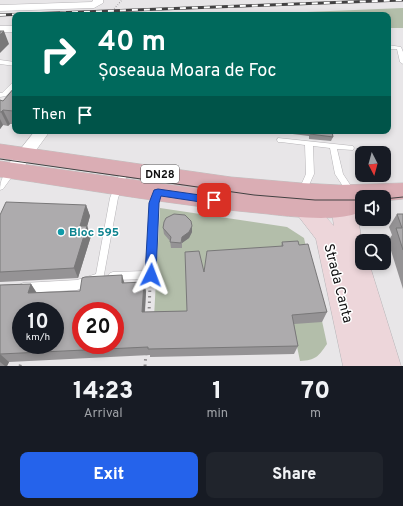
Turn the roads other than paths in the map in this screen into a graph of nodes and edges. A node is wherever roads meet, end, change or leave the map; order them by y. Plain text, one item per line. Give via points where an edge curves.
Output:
1 (98, 0) edge
2 (106, 0) edge
3 (0, 8) edge
4 (0, 29) edge
5 (12, 29) edge
6 (391, 48) edge
7 (0, 62) edge
8 (403, 62) edge
9 (12, 64) edge
10 (12, 86) edge
11 (0, 95) edge
12 (40, 134) edge
13 (281, 140) dead end
14 (309, 144) junction
15 (333, 147) junction
16 (350, 148) dead end
17 (0, 151) edge
18 (9, 170) edge
19 (122, 178) junction
20 (230, 185) junction
21 (403, 191) edge
22 (158, 192) junction
23 (309, 197) junction
24 (352, 203) edge
25 (403, 205) edge
26 (391, 206) edge
27 (100, 277) junction
28 (14, 288) edge
29 (359, 366) edge
30 (386, 366) edge

1 - 2 lane
1 - 3 street via 94,5
4 - 5 street
6 - 8 lane via 399,48
7 - 9 lane
10 - 11 lane via 4,95
12 - 18 street
13 - 14 lane
14 - 15 lane
14 - 23 lane
15 - 16 lane
15 - 24 lane via 340,174
17 - 18 main road, DN28
18 - 19 main road, DN28
19 - 20 main road, DN28
19 - 22 main road, DN28
19 - 27 lane via 114,198
20 - 23 main road, DN28 via 252,185
20 - 24 street
21 - 24 main road, DN28
22 - 23 main road, DN28 via 229,202
22 - 27 lane via 154,203 151,275
23 - 24 main road, DN28
23 - 29 street, Strada Canta via 327,235
24 - 30 street, Strada Canta via 348,235
25 - 26 main road
27 - 28 lane via 77,285

